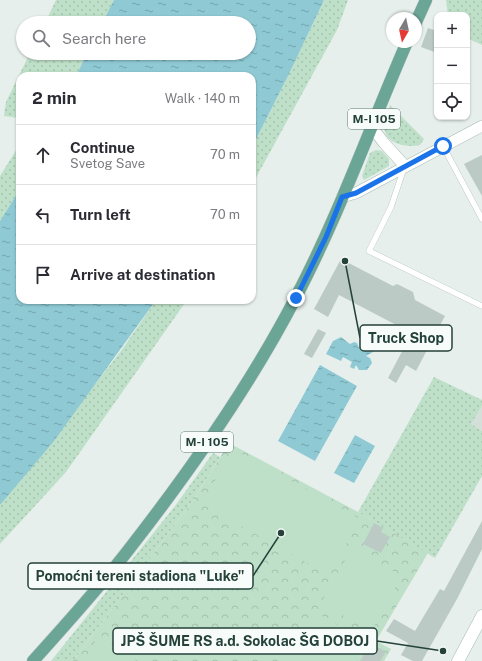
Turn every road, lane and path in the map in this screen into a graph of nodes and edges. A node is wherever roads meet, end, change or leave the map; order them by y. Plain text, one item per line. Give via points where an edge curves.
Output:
1 (426, 0) edge
2 (421, 12) edge
3 (404, 48) edge
4 (371, 126) junction
5 (482, 126) edge
6 (443, 146) junction
7 (405, 166) junction
8 (342, 197) junction
9 (482, 219) edge
10 (482, 306) edge
11 (482, 616) edge
12 (33, 661) edge
13 (458, 661) edge

1 - 2 main road
3 - 4 main road, M-I 105
4 - 7 street
4 - 8 main road, M-I 105
5 - 6 street
6 - 7 street
6 - 9 lane
7 - 8 street via 356,193
7 - 10 lane via 391,207 369,251
8 - 12 main road, M-I 105 via 326,237 296,298 203,449 132,546
11 - 13 street

